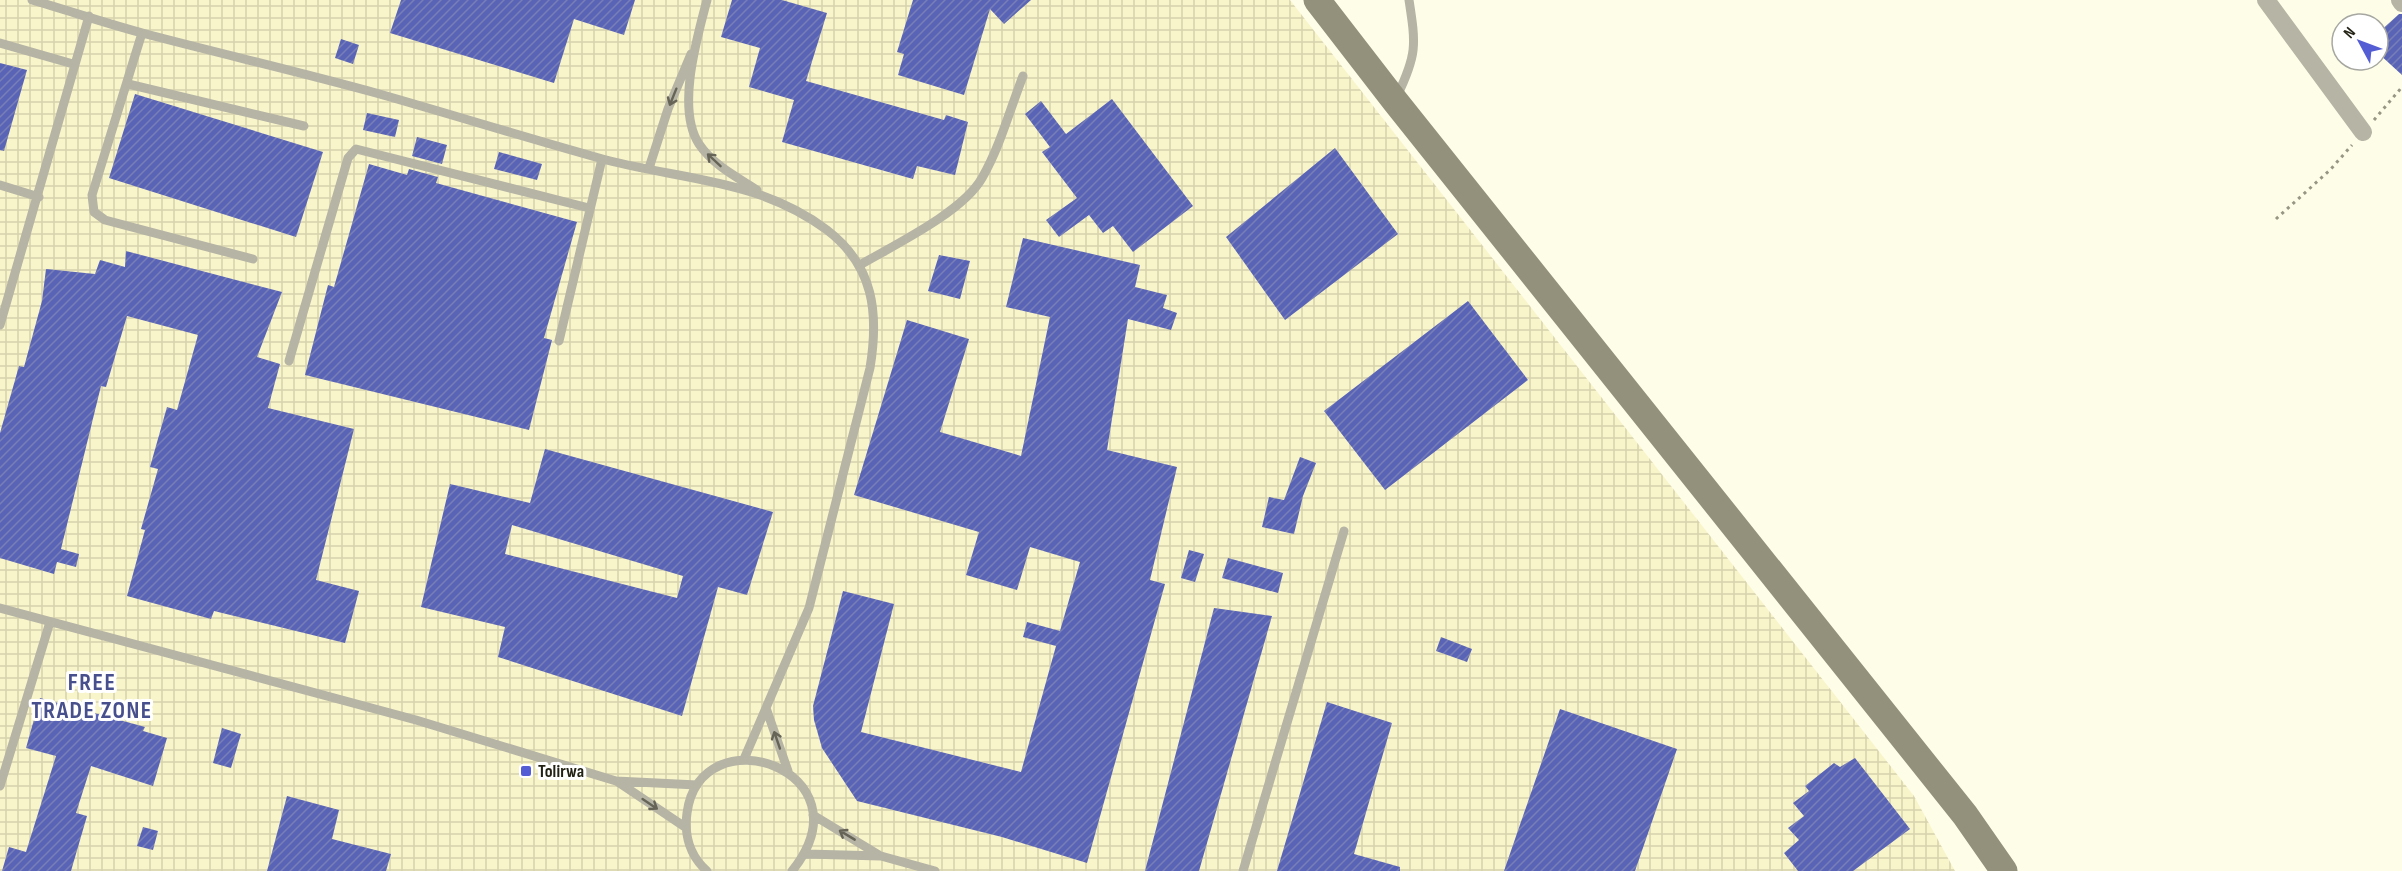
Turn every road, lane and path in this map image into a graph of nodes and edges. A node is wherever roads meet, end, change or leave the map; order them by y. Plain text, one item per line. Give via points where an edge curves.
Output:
1 (32, 0) edge
2 (707, 0) edge
3 (1317, 0) edge
4 (1409, 0) edge
5 (2266, 0) edge
6 (89, 16) junction
7 (142, 33) junction
8 (0, 43) edge
9 (695, 44) junction
10 (73, 64) junction
11 (1023, 76) dead end
12 (128, 84) junction
13 (2402, 87) edge
14 (1395, 101) junction
15 (304, 126) dead end
16 (2363, 132) junction
17 (602, 159) junction
18 (649, 168) junction
19 (0, 185) edge
20 (762, 193) junction
21 (39, 197) junction
22 (589, 208) junction
23 (2276, 219) dead end
24 (253, 259) dead end
25 (860, 265) junction
26 (0, 325) edge
27 (559, 341) dead end
28 (289, 361) dead end
29 (1344, 531) dead end
30 (0, 608) edge
31 (50, 622) junction
32 (766, 708) junction
33 (744, 759) junction
34 (788, 771) junction
35 (616, 781) junction
36 (697, 785) junction
37 (0, 786) edge
38 (813, 814) junction
39 (685, 827) junction
40 (806, 854) junction
41 (881, 856) junction
42 (707, 871) edge
43 (792, 871) edge
44 (934, 871) edge
45 (1244, 871) edge
46 (2004, 871) edge

1 - 6 lane
2 - 9 lane
3 - 14 main road
4 - 14 lane via 1414,56
5 - 16 street
6 - 7 lane
6 - 10 lane
7 - 12 lane
7 - 17 lane via 373,93
8 - 10 lane
9 -> 18 lane
20 -> 9 lane via 716,163 699,144 689,123
10 - 21 lane
11 - 25 lane via 982,179 967,198
12 - 15 lane
12 - 24 lane via 92,195 94,212 105,220
13 - 16 path
14 - 46 main road via 1965,815
16 - 23 path via 2330,170
17 - 18 lane
17 - 22 lane
18 - 20 lane
19 - 21 lane
20 - 25 lane via 827,230
21 - 26 lane
22 - 27 lane
22 - 28 lane via 356,149 348,158
25 - 32 lane via 872,299 876,331 870,368 809,608
29 - 45 lane
30 - 31 lane
31 - 35 lane via 416,720
31 - 37 lane
32 - 33 lane
34 -> 32 lane
33 - 34 lane via 767,761
33 - 36 lane via 726,763
34 - 38 lane via 809,798
35 - 36 lane
35 -> 39 lane
36 - 39 lane via 688,805
38 - 40 lane via 813,835
41 -> 38 lane
39 - 42 lane via 689,847
40 - 41 lane
40 - 43 lane
41 - 44 lane

